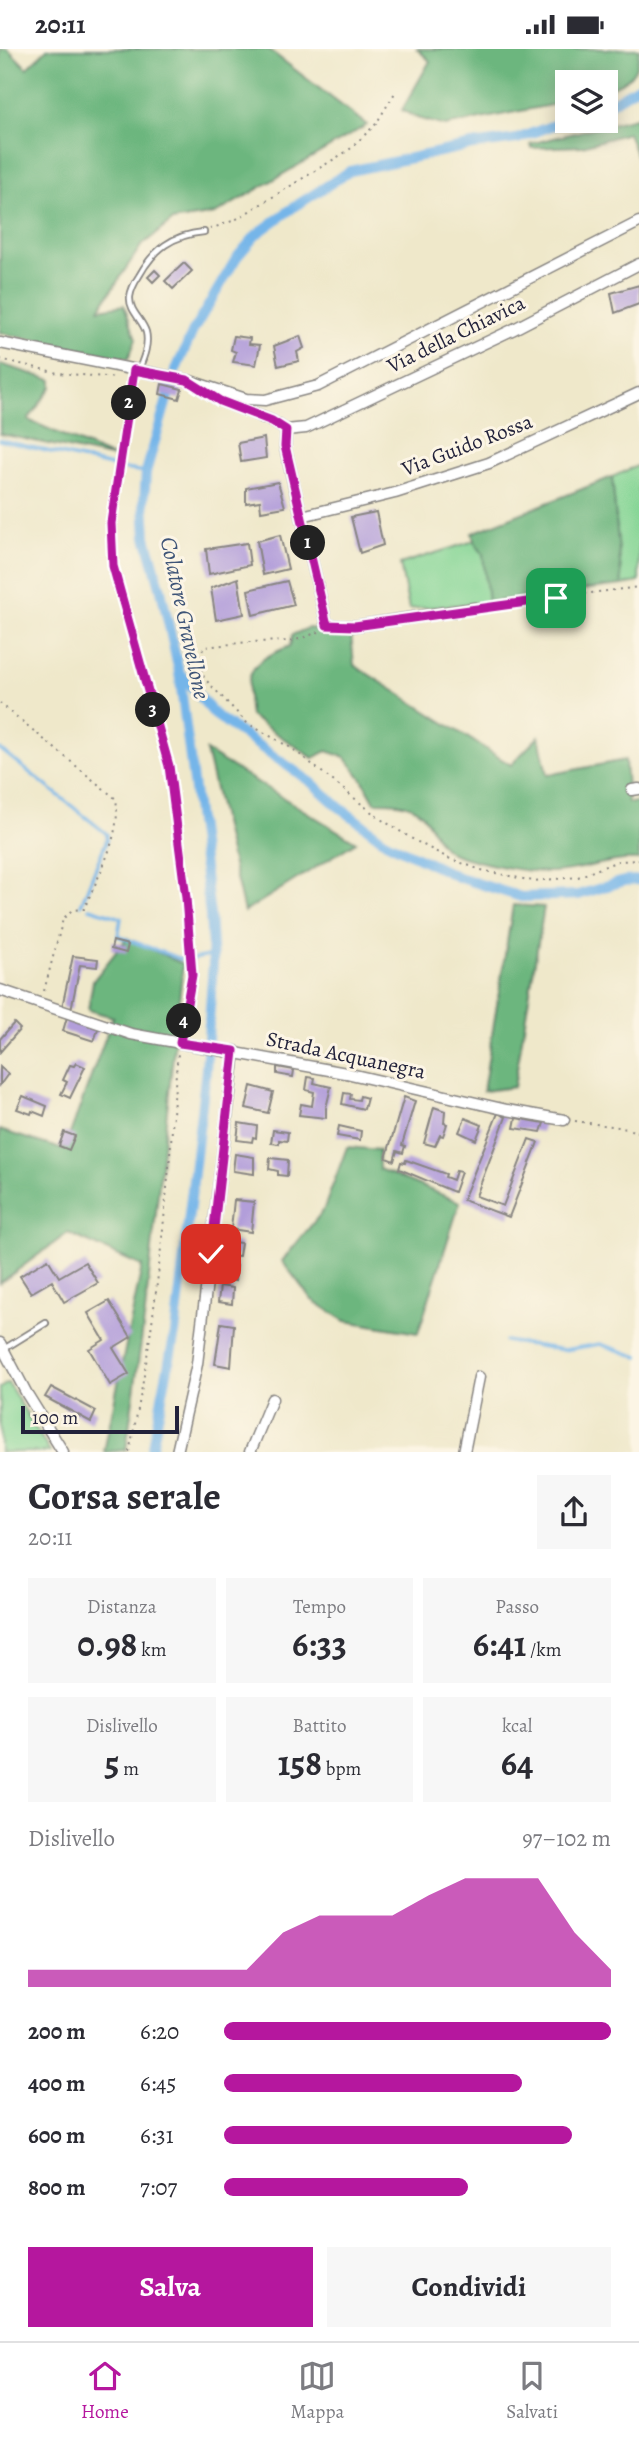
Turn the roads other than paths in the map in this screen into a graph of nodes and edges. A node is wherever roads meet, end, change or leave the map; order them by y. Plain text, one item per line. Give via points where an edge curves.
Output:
1 (639, 222) edge
2 (204, 232) road end
3 (639, 264) edge
4 (0, 343) edge
5 (136, 370) junction
6 (187, 380) junction
7 (639, 393) edge
8 (286, 430) junction
9 (302, 516) junction
10 (475, 608) road end
11 (0, 990) edge
12 (234, 1051) junction
13 (564, 1120) road end
14 (46, 1322) dead end
15 (2, 1346) edge
16 (479, 1377) dead end
17 (272, 1399) dead end
18 (63, 1452) edge
19 (177, 1452) edge
20 (250, 1452) edge
21 (464, 1452) edge

1 - 6 street via 318,386 265,400 246,399
2 - 5 lane via 177,236 166,243 133,286 134,312 146,331 146,350
3 - 8 street, Via della Chiavica via 318,423
4 - 5 street
5 - 6 street
6 - 8 street via 220,401
7 - 9 street, Via Guido Rossa via 489,463
8 - 9 street via 285,446
9 - 10 street via 327,625 355,626
11 - 12 street, Strada Acquanegra via 131,1034
12 - 13 street, Strada Acquanegra
12 - 19 street via 197,1364
14 - 15 lane
15 - 18 street
16 - 21 street
17 - 20 street

